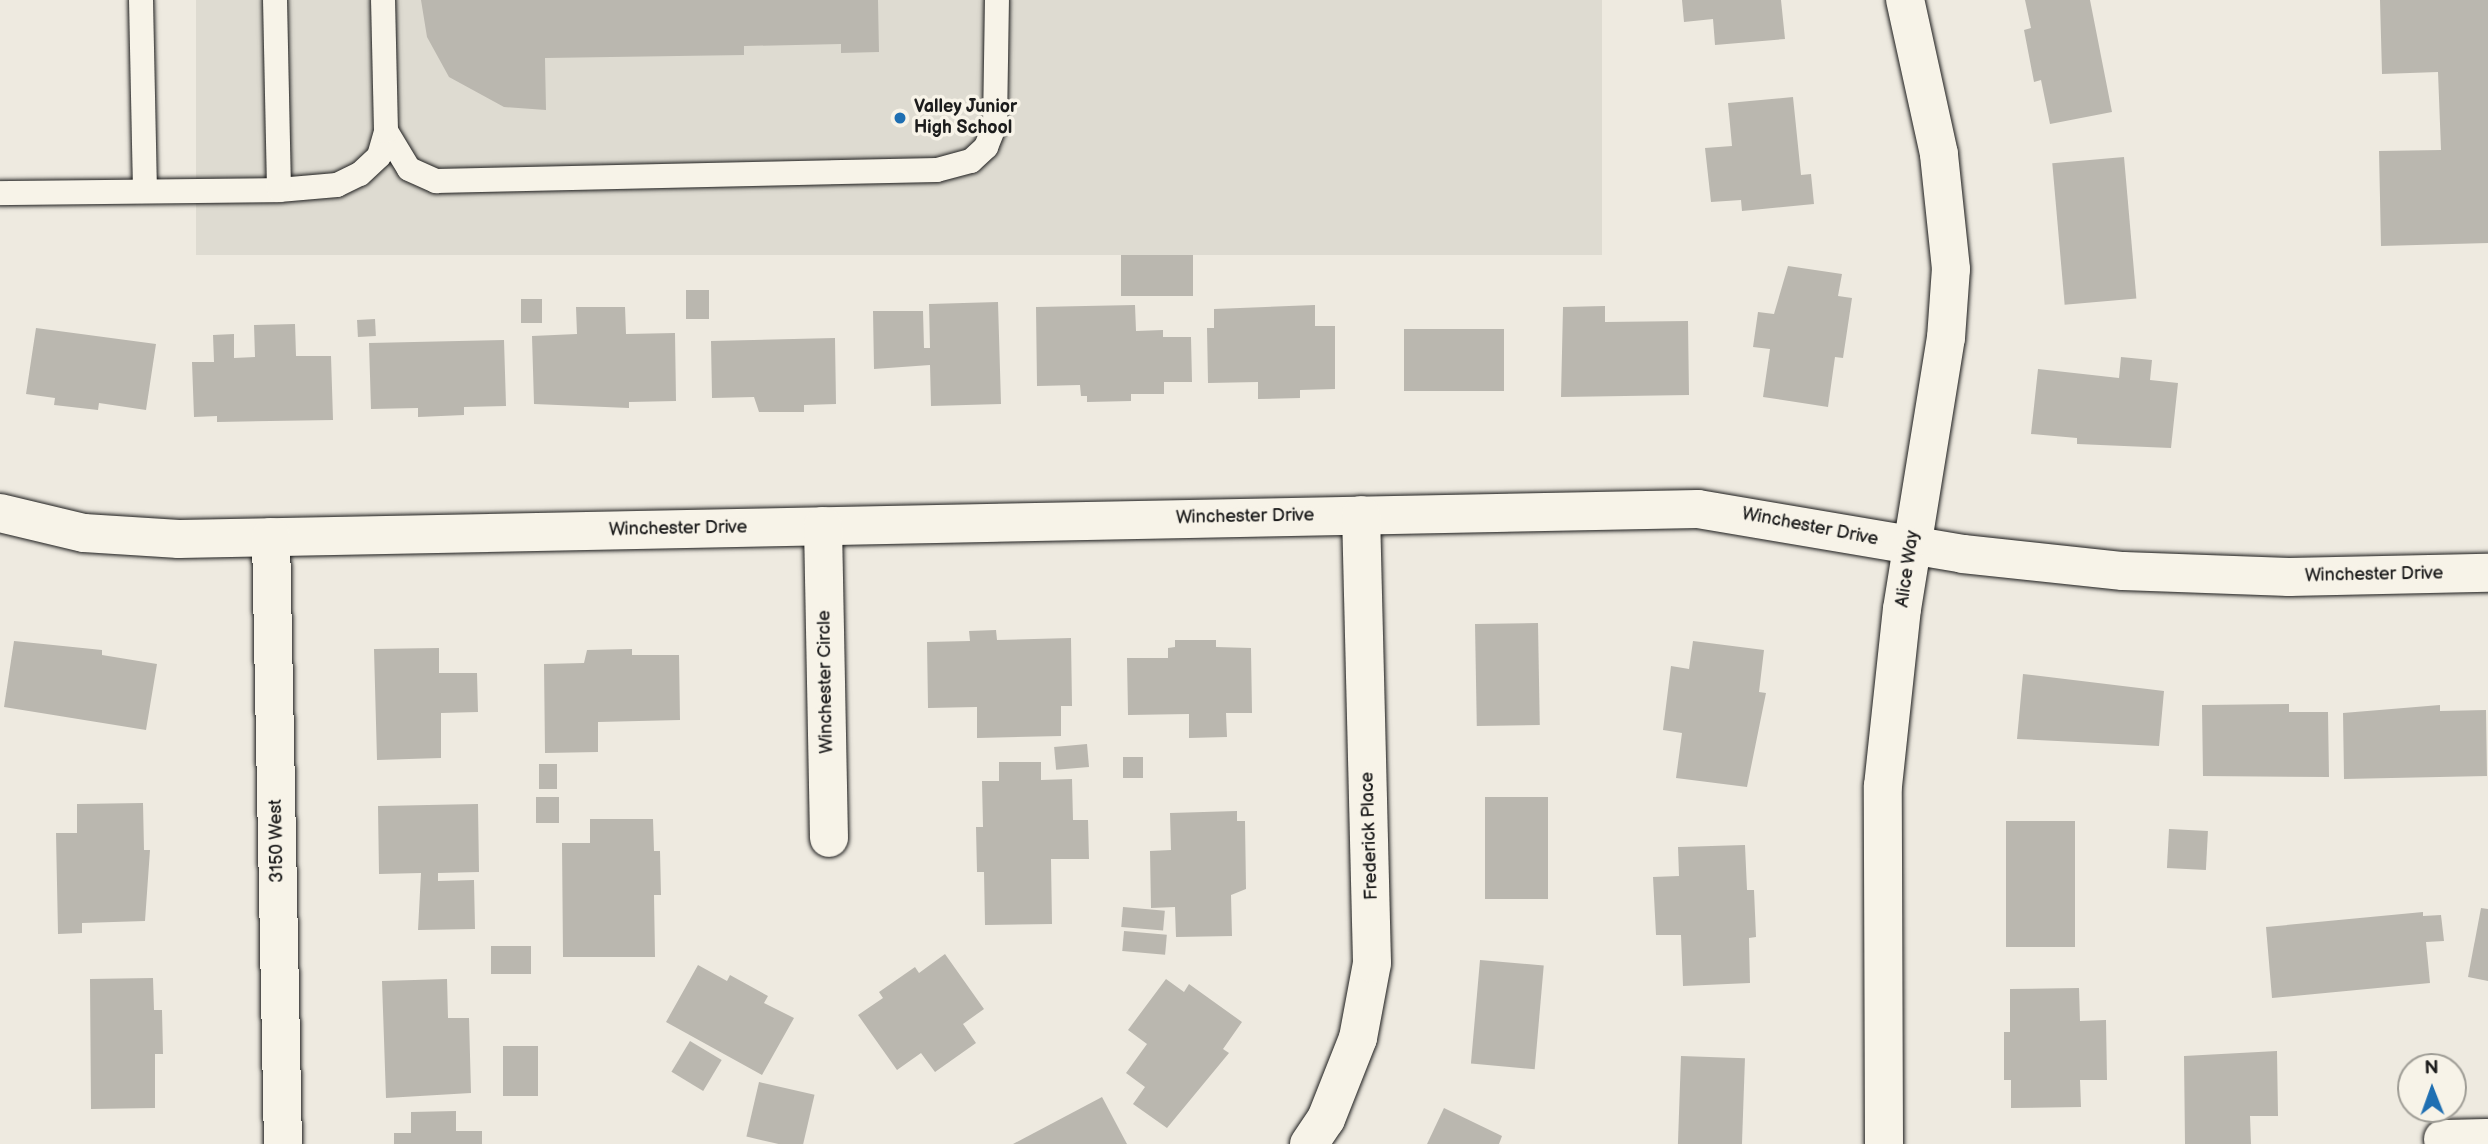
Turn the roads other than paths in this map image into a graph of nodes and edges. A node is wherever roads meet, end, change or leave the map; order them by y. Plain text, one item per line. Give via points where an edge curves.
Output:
1 (141, 0) edge
2 (275, 0) edge
3 (383, 0) edge
4 (997, 0) edge
5 (1905, 0) edge
6 (386, 131) junction
7 (279, 190) junction
8 (145, 191) junction
9 (0, 193) edge
10 (0, 513) edge
11 (1361, 515) junction
12 (823, 526) junction
13 (271, 537) junction
14 (1912, 546) junction
15 (2488, 573) edge
16 (829, 838) dead end
17 (2488, 1138) edge
18 (2442, 1139) dead end
19 (283, 1144) edge
20 (1310, 1144) edge
21 (1884, 1144) edge

1 - 8 lane
2 - 7 lane
3 - 6 lane
4 - 6 lane via 995,125 986,147 971,161 937,170 436,181 410,169
5 - 14 street, Alice Way via 1939,154 1951,269 1945,338
6 - 7 lane via 379,156 360,174 337,185
7 - 8 lane
8 - 9 lane
10 - 13 street, Winchester Drive via 131,538
11 - 12 street, Winchester Drive
11 - 14 street, Winchester Drive via 1698,509
11 - 20 street, Frederick Place via 1372,963 1358,1038 1326,1119
12 - 13 street, Winchester Drive
12 - 16 street, Winchester Circle
13 - 19 street, 3150 West
14 - 15 street, Winchester Drive via 2043,563 2206,575
14 - 21 street, Alice Way via 1883,786
17 - 18 street

